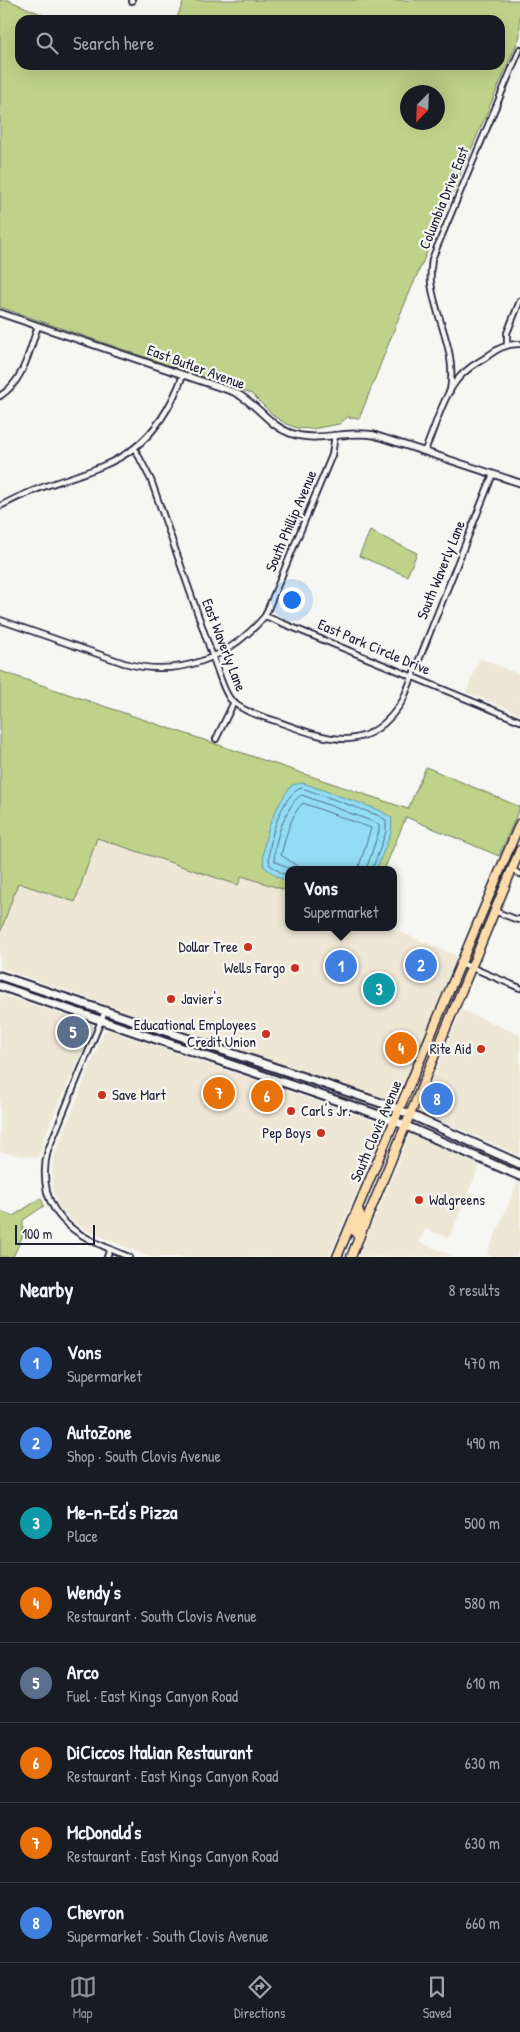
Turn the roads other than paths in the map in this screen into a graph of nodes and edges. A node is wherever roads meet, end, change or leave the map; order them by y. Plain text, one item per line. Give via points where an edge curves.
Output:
1 (520, 49) edge
2 (520, 301) edge
3 (0, 313) edge
4 (38, 326) junction
5 (507, 344) junction
6 (520, 344) edge
7 (183, 375) junction
8 (450, 391) junction
9 (0, 396) edge
10 (335, 435) junction
11 (135, 449) junction
12 (425, 450) junction
13 (493, 474) junction
14 (520, 483) edge
15 (0, 506) edge
16 (265, 616) junction
17 (0, 620) edge
18 (214, 656) junction
19 (412, 676) junction
20 (234, 702) junction
21 (520, 721) edge
22 (216, 739) dead end
23 (520, 823) edge
24 (520, 850) edge
25 (512, 870) junction
26 (520, 874) edge
27 (494, 911) junction
28 (520, 919) edge
29 (462, 963) junction
30 (471, 967) junction
31 (0, 976) edge
32 (0, 986) edge
33 (520, 988) edge
34 (105, 1011) junction
35 (102, 1020) junction
36 (202, 1054) junction
37 (264, 1065) junction
38 (400, 1110) junction
39 (411, 1114) junction
40 (395, 1120) junction
41 (406, 1125) junction
42 (520, 1164) edge
43 (520, 1176) edge
44 (358, 1209) junction
45 (359, 1238) junction
46 (343, 1242) junction
47 (110, 1249) junction
48 (107, 1257) edge
49 (129, 1257) edge
50 (338, 1257) edge
51 (344, 1257) edge
52 (351, 1257) edge

1 - 8 street, Columbia Drive East via 432,259 430,282 453,369
2 - 5 street via 507,333
3 - 4 street, East Butler Avenue
4 - 7 street, East Butler Avenue
4 - 9 street via 21,374
5 - 6 street
5 - 8 street via 468,369
7 - 10 street, East Butler Avenue via 243,396 276,426 292,434
7 - 11 street via 163,415
8 - 12 street
10 - 12 street, East Butler Avenue via 367,433
10 - 16 street, South Phillip Avenue via 332,455
11 - 15 street via 106,465
11 - 18 street, East Waverly Lane via 151,480
12 - 13 street, East Butler Avenue
13 - 14 street, East Butler Avenue
13 - 19 street, South Waverly Lane
16 - 18 street via 232,646
16 - 19 street, East Park Circle Drive
17 - 18 street via 140,667 170,669
18 - 20 street, East Waverly Lane via 225,691
19 - 20 street, East Waverly Lane via 403,700 386,724 371,733 352,738 314,735
19 - 21 street, East Park Circle Drive
20 - 22 street
23 - 29 main road, South Clovis Avenue
24 - 25 main road, South Clovis Avenue
25 - 26 street
25 - 27 main road, South Clovis Avenue
27 - 28 street
27 - 30 main road, South Clovis Avenue
29 - 30 street
29 - 38 main road, South Clovis Avenue
30 - 33 street
30 - 39 main road, South Clovis Avenue
31 - 34 main road
32 - 35 main road
34 - 35 street
34 - 37 main road
35 - 36 main road
35 - 47 street via 46,1157 45,1183 57,1214 76,1233
36 - 37 main road via 209,1052 258,1067
36 - 40 main road
37 - 38 main road
38 - 39 main road
38 - 40 main road, South Clovis Avenue
39 - 41 main road, South Clovis Avenue
39 - 42 main road
40 - 41 main road
40 - 44 main road, South Clovis Avenue
41 - 43 main road
41 - 45 main road, South Clovis Avenue
44 - 45 main road via 361,1217 355,1232
44 - 46 main road, South Clovis Avenue
45 - 52 main road, South Clovis Avenue
46 - 50 main road, South Clovis Avenue
46 - 51 main road
47 - 48 street
47 - 49 street

